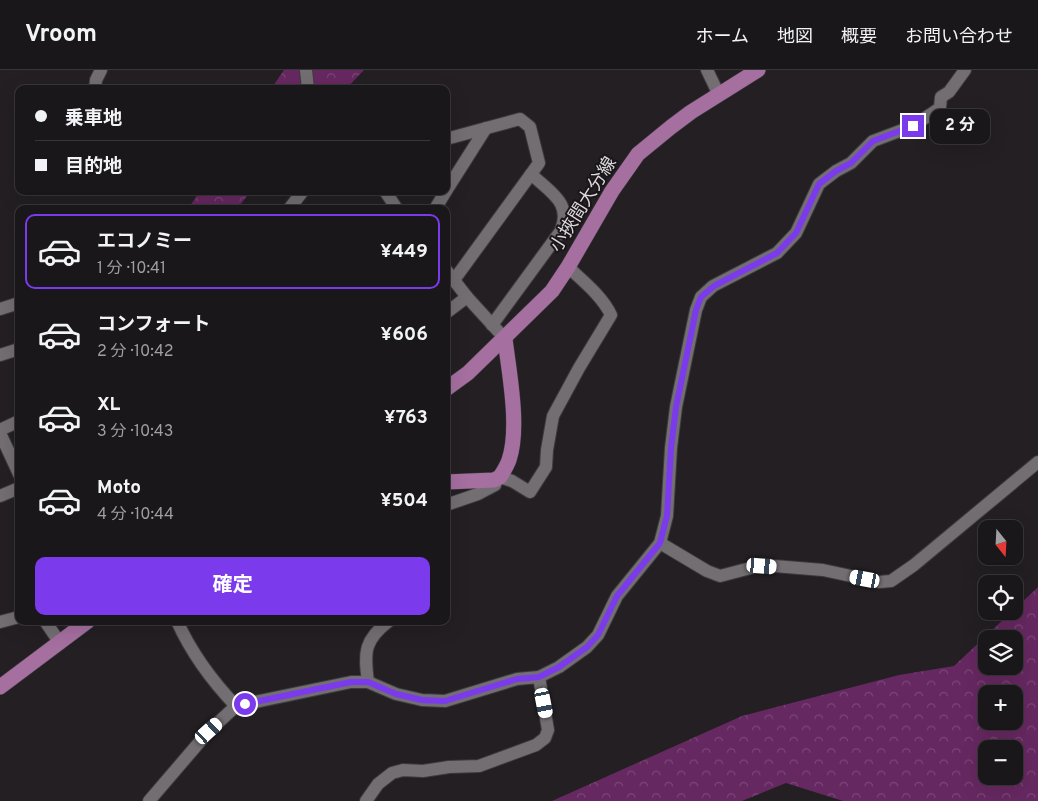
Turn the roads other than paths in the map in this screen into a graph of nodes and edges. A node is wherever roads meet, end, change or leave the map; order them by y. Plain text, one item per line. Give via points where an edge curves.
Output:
1 (101, 70) edge
2 (306, 70) edge
3 (707, 70) edge
4 (758, 70) edge
5 (965, 70) edge
6 (95, 85) edge
7 (308, 85) edge
8 (719, 95) junction
9 (486, 128) junction
10 (450, 138) edge
11 (531, 174) junction
12 (450, 185) edge
13 (568, 267) junction
14 (450, 275) edge
15 (467, 297) junction
16 (15, 304) edge
17 (0, 309) edge
18 (450, 310) edge
19 (492, 325) junction
20 (505, 339) junction
21 (15, 349) edge
22 (0, 355) edge
23 (450, 386) edge
24 (15, 424) edge
25 (0, 431) edge
26 (1038, 462) edge
27 (15, 465) edge
28 (497, 479) junction
29 (450, 482) edge
30 (15, 490) edge
31 (0, 496) edge
32 (450, 504) edge
33 (660, 543) junction
34 (15, 618) edge
35 (0, 622) edge
36 (49, 625) edge
37 (83, 625) edge
38 (179, 625) edge
39 (384, 625) edge
40 (60, 642) junction
41 (539, 677) junction
42 (368, 682) junction
43 (0, 687) edge
44 (236, 706) junction
45 (149, 801) edge
46 (366, 801) edge

1 - 6 street
2 - 7 street
3 - 8 street
4 - 8 main road, 小挾間大分線
5 - 33 street via 941,97 940,108 913,126 873,141 851,163 819,184 796,233 777,253 714,286 701,297 676,407 667,516
8 - 13 main road, 小挾間大分線 via 671,126 638,154 612,191
9 - 10 street
9 - 11 street via 520,119 530,127 539,163
9 - 12 street
11 - 14 street
11 - 19 street via 560,202 564,209 564,223
13 - 20 main road, 小挾間大分線 via 552,291
13 - 28 street via 607,307 610,316 553,416 546,467 530,492 512,482
14 - 15 street
15 - 18 street
15 - 19 street
16 - 17 street
19 - 20 street
20 - 23 main road, 小挾間大分線
20 - 28 main road via 513,435 509,460
21 - 22 street
24 - 25 street
25 - 27 street
26 - 33 street via 891,581 879,582 823,570 762,566 720,576
28 - 29 main road
28 - 32 street via 495,485 478,494
30 - 31 street
33 - 41 street via 617,596 598,635 559,667
34 - 35 street
36 - 40 street
37 - 40 main road
38 - 44 street via 222,691
39 - 42 street via 368,643
40 - 43 main road
41 - 42 street via 517,679 445,701 396,694
41 - 46 street via 548,730 545,738 536,745 479,766 392,773 378,784
42 - 44 street via 351,682
44 - 45 street via 209,731

